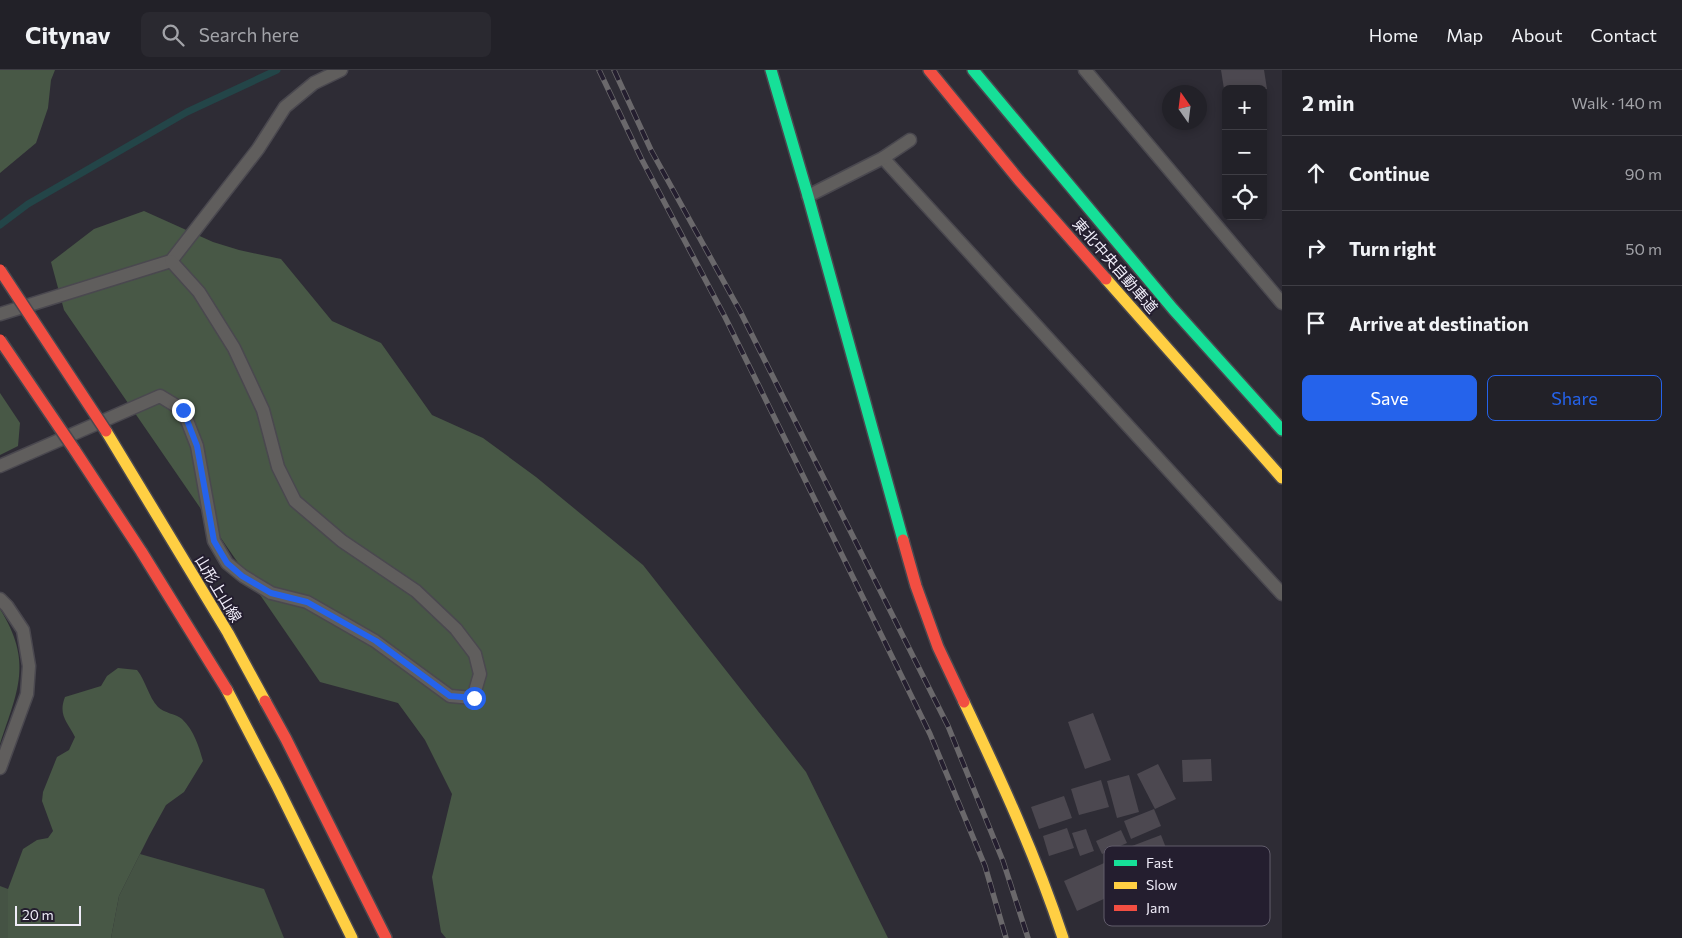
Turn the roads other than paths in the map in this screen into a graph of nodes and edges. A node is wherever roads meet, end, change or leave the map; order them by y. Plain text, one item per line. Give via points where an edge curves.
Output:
1 (341, 70) edge
2 (771, 70) edge
3 (930, 70) edge
4 (973, 70) edge
5 (1086, 70) edge
6 (910, 140) dead end
7 (883, 158) junction
8 (808, 196) junction
9 (171, 261) junction
10 (0, 270) edge
11 (1282, 303) edge
12 (0, 314) edge
13 (0, 340) edge
14 (1282, 430) edge
15 (0, 466) edge
16 (1282, 478) edge
17 (1282, 594) edge
18 (0, 599) edge
19 (0, 768) edge
20 (352, 938) edge
21 (386, 938) edge
22 (1062, 938) edge

1 - 9 lane via 314,83 286,107 258,149
2 - 8 main road
3 - 16 main road, 東北中央自動車道 via 1019,180
4 - 14 main road, 東北中央自動車道 via 1173,310
5 - 11 lane
6 - 7 lane
7 - 8 lane
7 - 17 lane
8 - 22 main road via 916,586 938,647 974,719 1045,884
9 - 12 lane
9 - 15 lane via 199,292 234,348 264,410 278,467 294,500 342,541 416,592 456,629 475,654 480,674 474,698 450,696 376,641 307,602 271,593 227,563 214,541 197,446 183,410 160,396
10 - 21 main road, 山形上山線, bridge via 106,431 228,633 286,739
13 - 20 main road, bridge via 142,550 221,678
18 - 19 lane via 23,630 30,666 27,694

